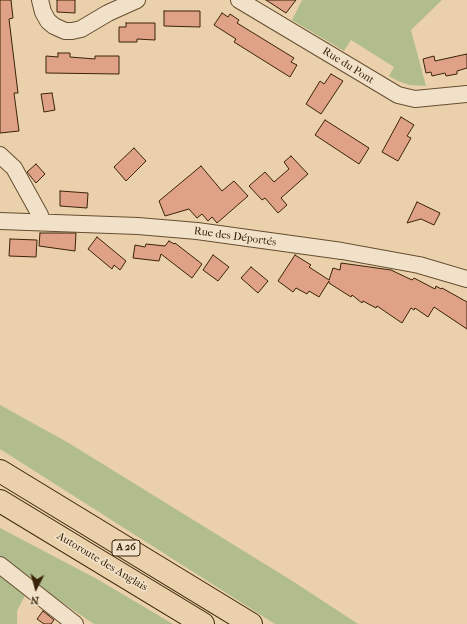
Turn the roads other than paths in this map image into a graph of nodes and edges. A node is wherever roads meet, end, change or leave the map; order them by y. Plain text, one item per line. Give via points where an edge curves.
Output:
1 (40, 0) edge
2 (137, 0) edge
3 (239, 0) edge
4 (467, 94) edge
5 (0, 155) edge
6 (0, 221) edge
7 (40, 221) junction
8 (467, 279) edge
9 (0, 471) edge
10 (0, 501) edge
11 (0, 565) edge
12 (75, 624) edge
13 (203, 624) edge
14 (251, 624) edge

1 - 2 street via 48,20 59,29 72,31 81,29
3 - 4 street, Rue du Pont via 398,95 415,99
5 - 7 street via 14,168 40,215
6 - 7 street, Rue des Déportés
7 - 8 street, Rue des Déportés via 204,232 411,263
9 - 14 highway, A 26
10 - 13 highway, Autoroute des Anglais / A 26
11 - 12 street

